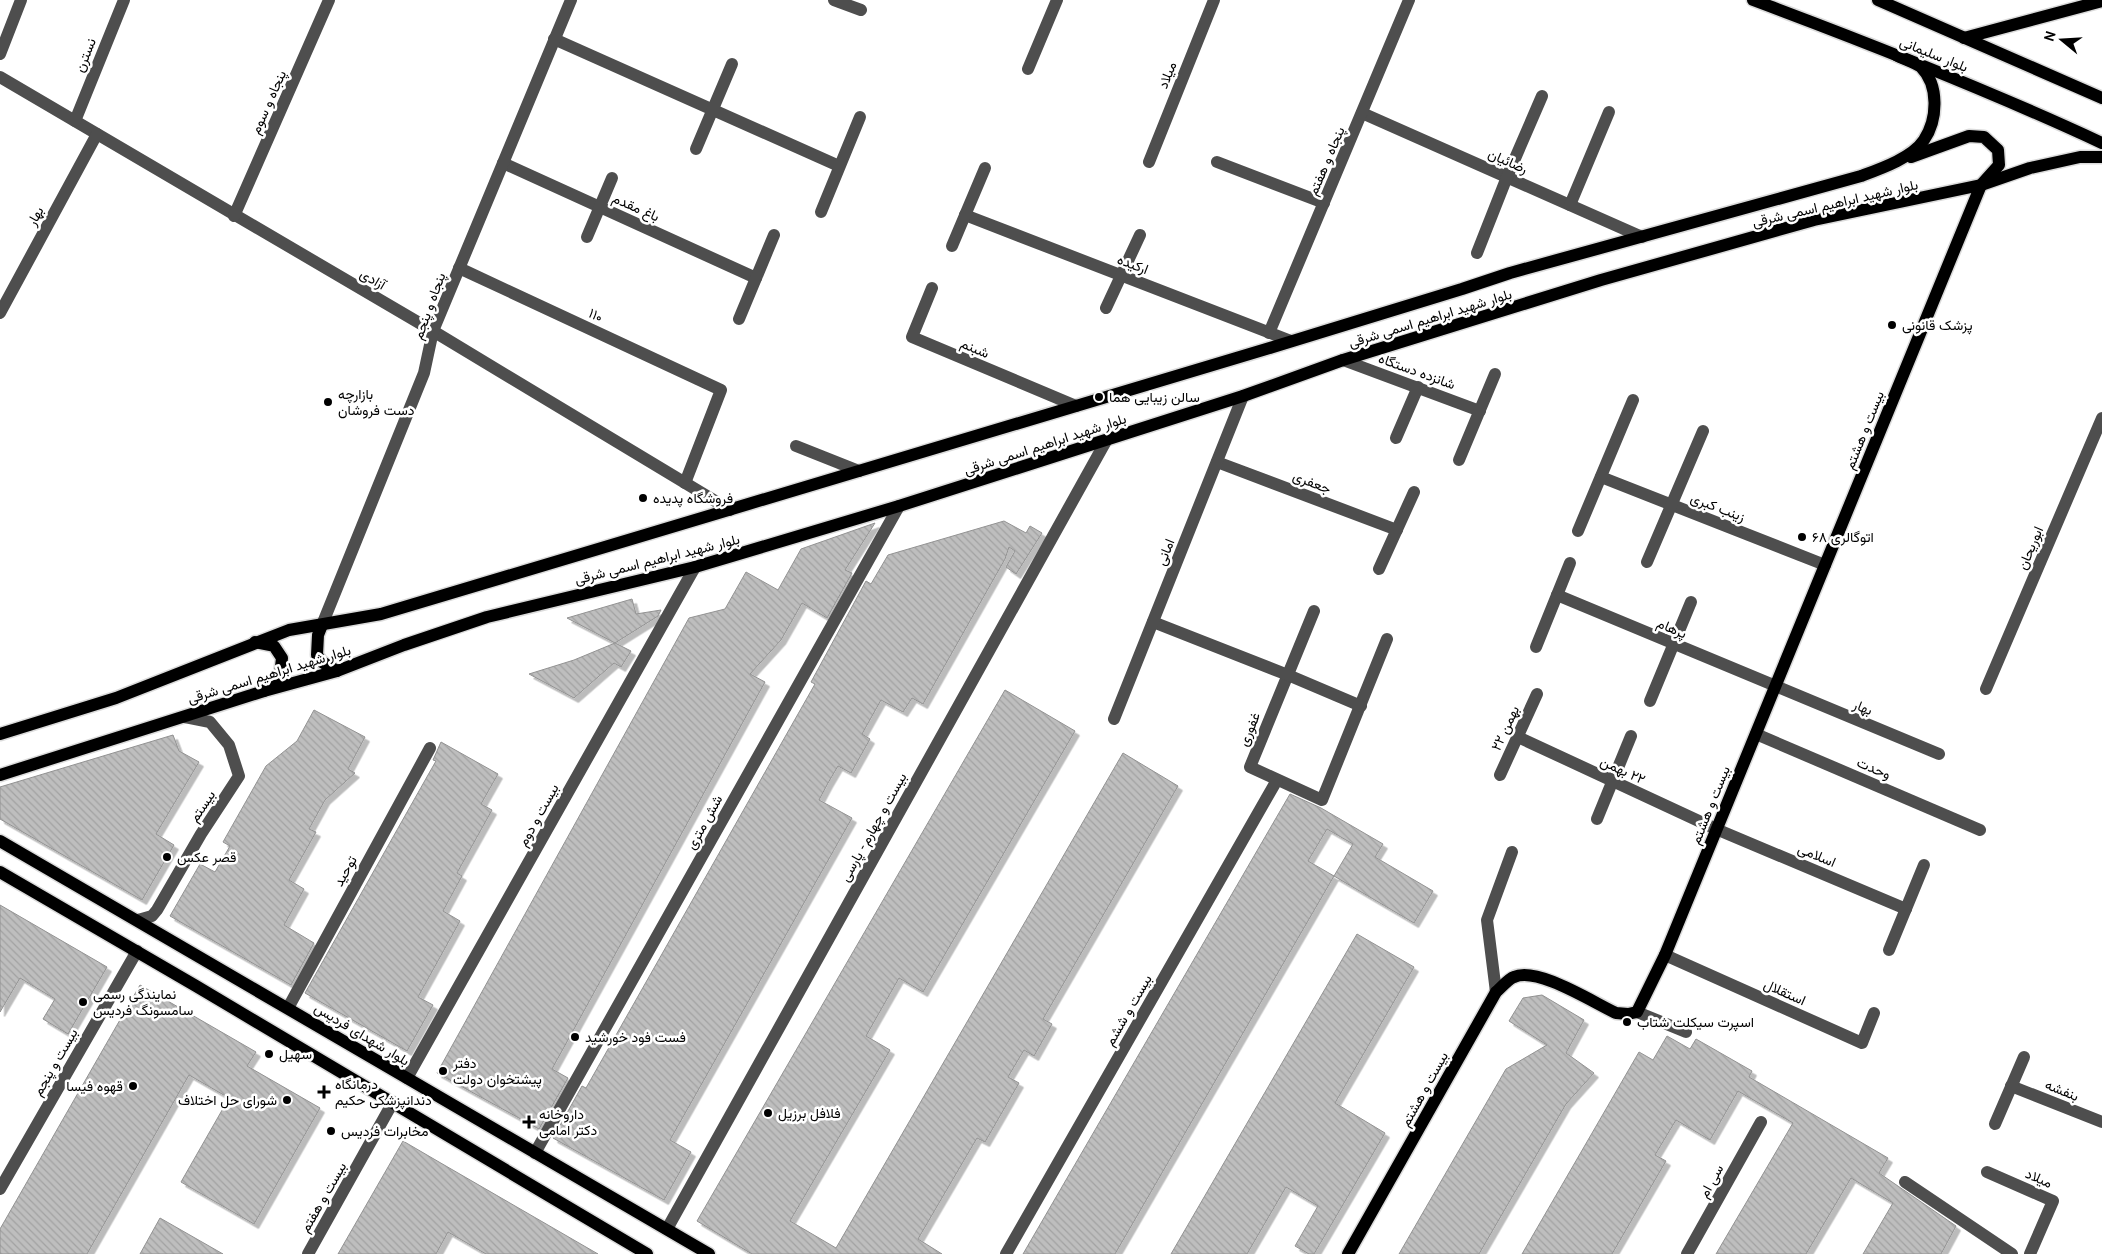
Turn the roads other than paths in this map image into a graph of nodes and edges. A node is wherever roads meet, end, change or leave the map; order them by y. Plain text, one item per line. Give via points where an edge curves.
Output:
1 (21, 0) edge
2 (124, 0) edge
3 (329, 0) edge
4 (571, 0) edge
5 (834, 0) edge
6 (1057, 0) edge
7 (1214, 0) edge
8 (1410, 0) edge
9 (1753, 0) edge
10 (1878, 0) edge
11 (2102, 1) edge
12 (861, 10) dead end
13 (1964, 38) junction
14 (554, 39) junction
15 (0, 54) edge
16 (1896, 56) junction
17 (732, 64) dead end
18 (1028, 69) dead end
19 (0, 77) edge
20 (1542, 96) dead end
21 (2102, 98) edge
22 (713, 110) junction
23 (1609, 112) dead end
24 (1362, 113) junction
25 (860, 117) dead end
26 (75, 121) junction
27 (97, 134) junction
28 (2102, 143) edge
29 (696, 149) dead end
30 (2102, 157) edge
31 (1149, 162) dead end
32 (1217, 162) dead end
33 (503, 163) junction
34 (1895, 163) junction
35 (839, 166) junction
36 (986, 168) dead end
37 (1507, 177) junction
38 (612, 178) dead end
39 (1981, 185) junction
40 (1324, 203) junction
41 (1570, 205) junction
42 (599, 207) junction
43 (821, 212) dead end
44 (965, 215) junction
45 (234, 216) junction
46 (774, 235) dead end
47 (1140, 235) dead end
48 (1642, 237) junction
49 (587, 238) dead end
50 (952, 246) dead end
51 (1477, 253) dead end
52 (459, 268) junction
53 (1121, 276) junction
54 (756, 278) junction
55 (932, 288) dead end
56 (1106, 308) dead end
57 (0, 313) edge
58 (739, 319) dead end
59 (433, 331) junction
60 (1269, 333) junction
61 (1291, 341) junction
62 (1343, 360) junction
63 (1495, 374) dead end
64 (1418, 387) junction
65 (1243, 396) junction
66 (1633, 400) dead end
67 (1076, 406) junction
68 (1480, 411) junction
69 (2102, 418) edge
70 (1703, 431) dead end
71 (1396, 438) dead end
72 (1106, 440) junction
73 (796, 446) dead end
74 (1459, 460) dead end
75 (1217, 462) junction
76 (859, 471) junction
77 (1600, 477) junction
78 (685, 483) junction
79 (1414, 492) dead end
80 (1671, 505) junction
81 (899, 506) junction
82 (730, 510) junction
83 (1396, 530) junction
84 (1578, 531) dead end
85 (1648, 562) dead end
86 (1570, 563) dead end
87 (1825, 565) junction
88 (695, 567) junction
89 (1379, 569) dead end
90 (1557, 595) junction
91 (1691, 602) dead end
92 (1314, 611) dead end
93 (1153, 622) junction
94 (322, 625) junction
95 (1387, 639) dead end
96 (254, 642) junction
97 (1674, 645) junction
98 (1536, 648) dead end
99 (337, 671) junction
100 (1288, 675) junction
101 (1775, 687) junction
102 (1986, 689) dead end
103 (264, 691) junction
104 (1537, 694) dead end
105 (1650, 701) dead end
106 (1361, 706) junction
107 (185, 716) junction
108 (1114, 719) dead end
109 (0, 734) edge
110 (1756, 734) junction
111 (1631, 736) dead end
112 (1518, 737) junction
113 (430, 748) dead end
114 (1939, 754) dead end
115 (1500, 774) dead end
116 (0, 775) edge
117 (1277, 780) junction
118 (1613, 782) junction
119 (1597, 819) dead end
120 (1716, 829) junction
121 (1980, 830) dead end
122 (0, 841) edge
123 (1512, 852) dead end
124 (1924, 865) dead end
125 (0, 872) edge
126 (1906, 909) junction
127 (138, 920) junction
128 (1889, 950) dead end
129 (137, 951) junction
130 (1665, 955) junction
131 (1496, 992) junction
132 (288, 1008) junction
133 (1637, 1012) junction
134 (1874, 1013) dead end
135 (1686, 1032) dead end
136 (2024, 1057) dead end
137 (407, 1078) junction
138 (2011, 1086) junction
139 (394, 1102) junction
140 (1761, 1122) dead end
141 (2102, 1122) edge
142 (1995, 1124) dead end
143 (535, 1153) junction
144 (1988, 1172) dead end
145 (1905, 1182) dead end
146 (0, 1189) edge
147 (667, 1229) junction
148 (308, 1254) edge
149 (647, 1254) edge
150 (710, 1254) edge
151 (1006, 1254) edge
152 (1348, 1254) edge
153 (1687, 1254) edge
154 (2012, 1254) edge
155 (2030, 1254) edge

1 - 15 street
2 - 26 street, نسترن
3 - 45 street, پنجاه و سوم
4 - 14 street, پنجاه و پنجم
5 - 12 street
6 - 18 street
7 - 31 street, میلاد
8 - 24 street, پنجاه و هفتم
9 - 16 main road, بلوار سلیمانی
10 - 13 main road, بلوار سلیمانی
11 - 13 main road
13 - 21 main road, بلوار سلیمانی
14 - 22 street
14 - 33 street, پنجاه و پنجم
16 - 28 main road, بلوار سلیمانی via 2022,106
16 - 34 main road, بلوار شهید ابراهیم اسمی شرقی via 1920,67 1932,86 1935,108 1923,141
17 - 22 street
19 - 26 street, آزادی
20 - 37 street
22 - 29 street
22 - 35 street
23 - 41 street
24 - 37 street, رضائیان
24 - 40 street, پنجاه و هفتم
25 - 35 street
26 - 27 street, آزادی
27 - 45 street, آزادی
27 - 57 street, بهار
30 - 39 main road, بلوار شهید ابراهیم اسمی شرقی via 2030,168
32 - 40 street
33 - 42 street, باغ مقدم
33 - 52 street, پنجاه و پنجم
34 - 39 main road, بیست و هشتم via 1969,136 1984,138 1998,150 1999,165
34 - 48 main road, بلوار شهید ابراهیم اسمی شرقی via 1860,176
35 - 43 street
36 - 44 street
37 - 41 street, رضائیان
37 - 51 street
38 - 42 street
39 - 62 main road, بلوار شهید ابراهیم اسمی شرقی via 1814,220 1601,280
39 - 87 main road, بیست و هشتم
40 - 60 street, پنجاه و هفتم
41 - 48 street, رضائیان
42 - 49 street
42 - 54 street, باغ مقدم
44 - 50 street
44 - 53 street, ارکیده
45 - 59 street, آزادی
46 - 54 street
47 - 53 street
48 - 61 main road, بلوار شهید ابراهیم اسمی شرقی via 1510,273
52 - 59 street, پنجاه و پنجم
52 - 78 street, ۱۱۰ via 721,390
53 - 56 street
53 - 60 street, ارکیده
54 - 58 street
55 - 67 street, شبنم via 912,337
59 - 78 street, آزادی
59 - 94 street, پنجاه و پنجم via 424,373
60 - 61 street, ارکیده
61 - 67 main road, بلوار شهید ابراهیم اسمی شرقی
62 - 64 street, شانزده دستگاه
62 - 65 main road, بلوار شهید ابراهیم اسمی شرقی
63 - 68 street
64 - 68 street, شانزده دستگاه
64 - 71 street
65 - 72 main road, بلوار شهید ابراهیم اسمی شرقی
65 - 75 street, امانی
66 - 77 street
67 - 76 main road, بلوار شهید ابراهیم اسمی شرقی
68 - 74 street
69 - 102 street, ابوریحان
70 - 80 street
72 - 81 main road, بلوار شهید ابراهیم اسمی شرقی
72 - 147 street, بیست و چهارم - پارسی
73 - 76 street
75 - 83 street, جعفری
75 - 93 street, امانی
76 - 82 main road, بلوار شهید ابراهیم اسمی شرقی
77 - 80 street, زینب کبری
77 - 84 street
78 - 82 street, آزادی
79 - 83 street
80 - 85 street
80 - 87 street, زینب کبری
81 - 88 main road, بلوار شهید ابراهیم اسمی شرقی
81 - 143 street, شش متری
82 - 94 main road, بلوار شهید ابراهیم اسمی شرقی via 381,614
83 - 89 street
86 - 90 street
87 - 101 main road, بیست و هشتم
88 - 99 main road, بلوار شهید ابراهیم اسمی شرقی via 487,617
88 - 137 street, بیست و دوم
90 - 97 street, پرهام
90 - 98 street
91 - 97 street
92 - 100 street
93 - 100 street
93 - 108 street, امانی
94 - 96 main road, بلوار شهید ابراهیم اسمی شرقی via 289,630
94 - 99 main road via 317,655
95 - 106 street
96 - 103 main road via 274,646 282,658 280,675
96 - 109 main road, بلوار شهید ابراهیم اسمی شرقی via 116,698
97 - 101 street, پرهام
97 - 105 street
99 - 103 main road, بلوار شهید ابراهیم اسمی شرقی
100 - 106 street
100 - 117 street, غفوری via 1250,767
101 - 110 main road, بیست و هشتم
101 - 114 street, بهار
103 - 107 main road, بلوار شهید ابراهیم اسمی شرقی
104 - 112 street, ۲۲ بهمن
106 - 117 street via 1322,800
107 - 116 main road, بلوار شهید ابراهیم اسمی شرقی
107 - 127 street, بیستم via 210,722 229,745 239,776 157,910 152,916
110 - 120 main road, بیست و هشتم
110 - 121 street, وحدت
111 - 118 street
112 - 115 street, ۲۲ بهمن
112 - 118 street, ٢٢ بهمن
113 - 132 street, توحید
117 - 151 street, بیست و ششم
118 - 119 street
118 - 120 street, ٢٢ بهمن
120 - 126 street, اسلامی
120 - 130 main road, بیست و هشتم
122 - 127 main road, بلوار شهدای فردیس
123 - 131 street via 1487,920
124 - 126 street
125 - 129 main road
126 - 128 street
127 - 132 main road, بلوار شهدای فردیس
129 - 139 main road
129 - 146 street, بیست و پنجم
130 - 133 main road, بیست و هشتم
130 - 134 street, استقلال via 1862,1043
131 - 133 main road, بیست و هشتم via 1514,976 1535,976 1616,1014
131 - 152 main road, بیست و هشتم
132 - 137 main road, بلوار شهدای فردیس
133 - 135 street
136 - 138 street
137 - 143 main road, بلوار شهدای فردیس
138 - 141 street, بنفشه
138 - 142 street
139 - 148 street, بیست و هفتم
139 - 149 main road
140 - 153 street, سی ام
143 - 147 main road, بلوار شهدای فردیس
144 - 155 street, میلاد via 2053,1201
145 - 154 street
147 - 150 main road, بلوار شهدای فردیس

